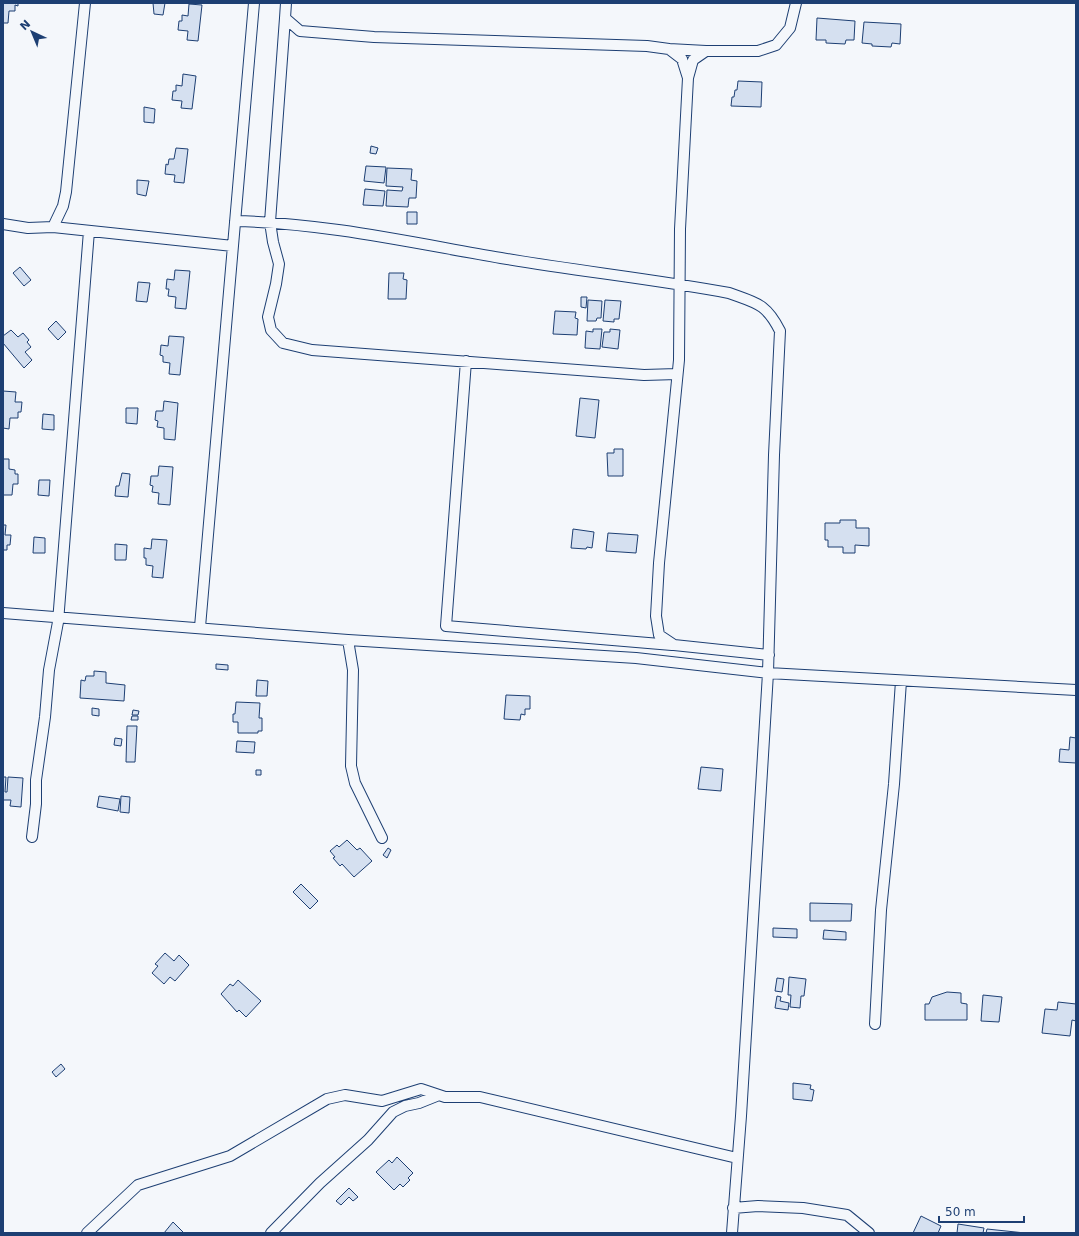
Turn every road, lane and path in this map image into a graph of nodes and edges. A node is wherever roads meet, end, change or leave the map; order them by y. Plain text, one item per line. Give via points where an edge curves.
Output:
1 (85, 3) edge
2 (254, 3) edge
3 (286, 3) edge
4 (796, 3) edge
5 (285, 18) junction
6 (300, 31) junction
7 (283, 42) junction
8 (669, 50) junction
9 (706, 51) junction
10 (688, 78) junction
11 (235, 221) junction
12 (270, 222) junction
13 (3, 224) edge
14 (53, 227) junction
15 (89, 231) junction
16 (233, 246) junction
17 (678, 284) junction
18 (466, 361) junction
19 (677, 374) junction
20 (3, 613) edge
21 (57, 616) junction
22 (200, 627) junction
23 (348, 640) junction
24 (674, 645) junction
25 (769, 655) junction
26 (768, 673) junction
27 (901, 680) junction
28 (1076, 690) edge
29 (32, 837) dead end
30 (382, 838) dead end
31 (875, 1024) dead end
32 (439, 1095) junction
33 (737, 1158) junction
34 (733, 1208) junction
35 (87, 1233) edge
36 (271, 1233) edge
37 (732, 1233) edge
38 (868, 1233) edge

1 - 14 street via 66,192 63,206
2 - 11 street
3 - 5 street
4 - 9 street via 790,28 776,45 758,51
5 - 6 street
5 - 7 street
6 - 7 street
6 - 8 street via 374,37 647,46
7 - 12 street
8 - 9 street
8 - 10 street via 682,59
9 - 10 street via 693,60
10 - 17 street
11 - 12 street
11 - 16 street
12 - 17 street via 375,235 503,258
12 - 18 street via 279,264 268,316 271,330 283,343 312,350
13 - 14 street via 28,228
14 - 15 street
15 - 16 street
15 - 21 street
16 - 22 street
17 - 19 street
17 - 25 street via 729,293 761,305 772,315 780,331
18 - 19 street via 644,375
18 - 24 street via 446,626
19 - 24 street via 656,616 659,635
20 - 21 street
21 - 22 street
21 - 29 street via 48,670
22 - 23 street
23 - 26 street via 636,658
23 - 30 street via 353,670 351,766 355,783
24 - 25 street
25 - 26 street
26 - 27 street
26 - 33 street
27 - 28 street
27 - 31 street via 894,784 881,910
32 - 33 street via 489,1099
32 - 35 street via 421,1089 382,1101 345,1095 327,1099 230,1156 138,1185
32 - 36 street via 394,1112
33 - 34 street
34 - 37 street
34 - 38 street via 803,1208 847,1215

